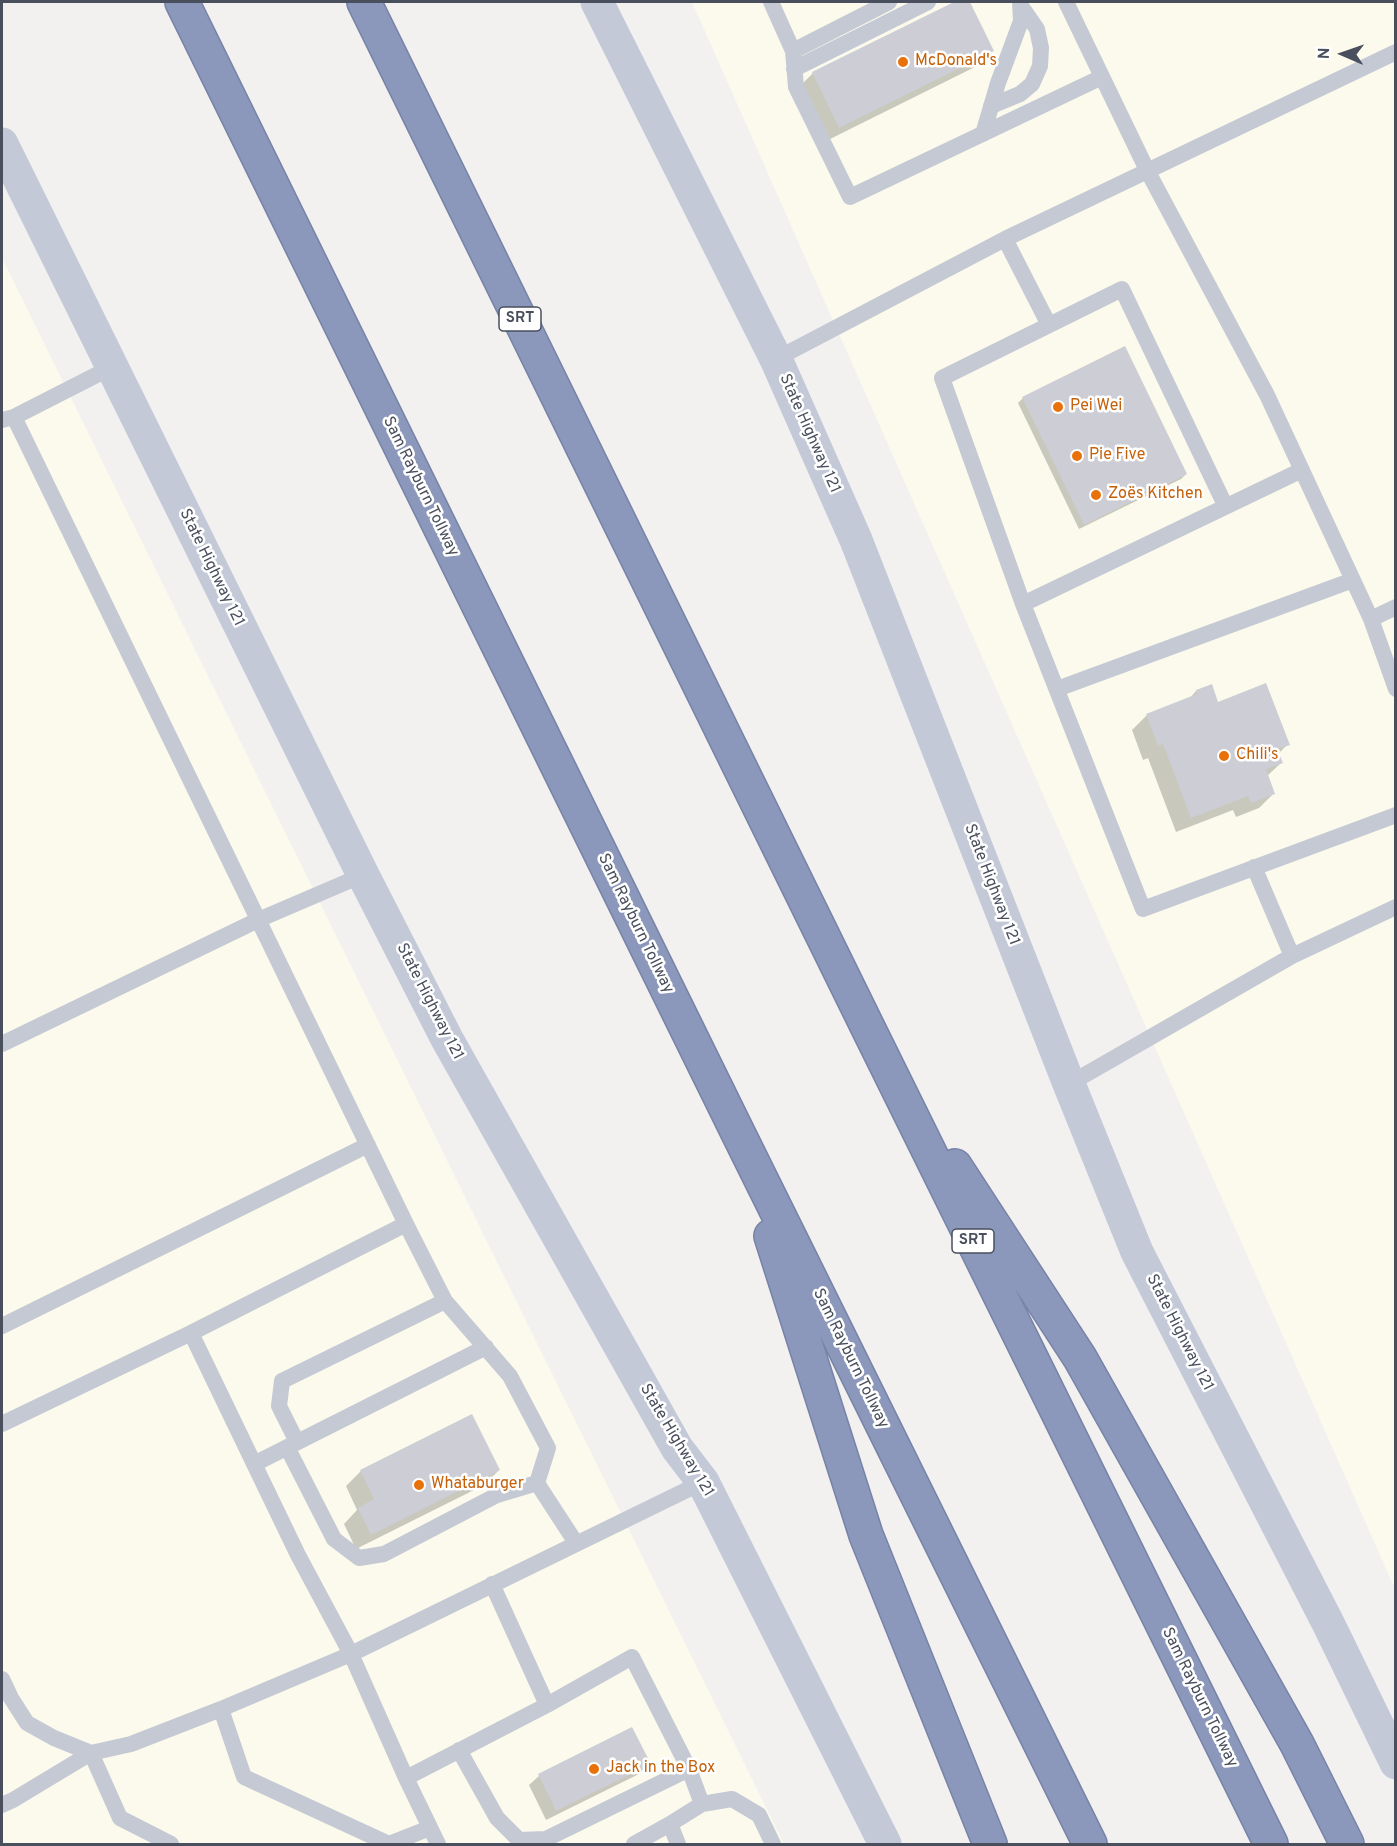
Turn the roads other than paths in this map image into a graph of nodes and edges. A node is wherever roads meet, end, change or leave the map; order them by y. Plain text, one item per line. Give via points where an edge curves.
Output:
1 (182, 2) edge
2 (364, 2) edge
3 (597, 2) edge
4 (771, 2) edge
5 (889, 2) edge
6 (928, 2) edge
7 (1066, 2) edge
8 (1021, 4) edge
9 (793, 51) junction
10 (1395, 52) edge
11 (794, 69) junction
12 (1102, 77) junction
13 (991, 106) junction
14 (983, 134) junction
15 (2, 144) edge
16 (1147, 170) junction
17 (1005, 238) junction
18 (1049, 325) junction
19 (776, 359) junction
20 (112, 367) junction
21 (8, 419) edge
22 (1302, 470) junction
23 (1225, 505) junction
24 (1353, 579) junction
25 (1023, 604) junction
26 (1395, 608) edge
27 (1371, 620) junction
28 (1057, 689) junction
29 (1395, 689) edge
30 (1395, 815) edge
31 (1254, 867) junction
32 (363, 875) junction
33 (1395, 907) edge
34 (258, 920) junction
35 (1292, 956) junction
36 (872, 1036) junction
37 (2, 1044) edge
38 (1069, 1084) junction
39 (740, 1137) junction
40 (368, 1145) junction
41 (406, 1224) junction
42 (446, 1300) junction
43 (2, 1326) edge
44 (191, 1333) junction
45 (486, 1347) junction
46 (2, 1424) edge
47 (292, 1444) junction
48 (254, 1464) junction
49 (703, 1482) junction
50 (537, 1483) junction
51 (576, 1543) junction
52 (492, 1584) junction
53 (351, 1653) junction
54 (2, 1679) edge
55 (547, 1705) junction
56 (221, 1709) junction
57 (459, 1750) junction
58 (91, 1753) junction
59 (1393, 1753) edge
60 (689, 1769) junction
61 (406, 1778) junction
62 (702, 1803) junction
63 (2, 1805) edge
64 (670, 1824) junction
65 (430, 1828) junction
66 (171, 1845) edge
67 (438, 1845) edge
68 (634, 1845) edge
69 (678, 1845) edge
70 (773, 1845) edge
71 (885, 1845) edge
72 (990, 1845) edge
73 (1090, 1845) edge
74 (1271, 1845) edge
75 (1347, 1845) edge

1 - 39 highway, Sam Rayburn Tollway
2 - 36 highway, Sam Rayburn Tollway / SRT
3 - 19 main road, State Highway 121
4 - 9 lane
5 - 9 lane
6 - 11 lane
7 - 12 lane
8 - 13 lane via 1021,21
8 - 13 lane via 1037,29 1040,66 1032,84 1020,94
9 - 11 lane
10 - 16 lane
11 - 14 lane via 796,87 850,197
12 - 14 lane
12 - 16 lane
13 - 14 lane
15 - 20 main road, State Highway 121
16 - 17 lane
16 - 22 lane via 1267,395
17 - 18 lane
17 - 19 lane
18 - 23 lane via 1122,289
18 - 25 lane via 942,378
19 - 38 main road, State Highway 121 via 856,540
20 - 21 lane
20 - 32 main road, State Highway 121
21 - 34 lane
22 - 23 lane
22 - 24 lane
23 - 25 lane
24 - 27 lane
24 - 28 lane
25 - 28 lane
26 - 27 lane
27 - 29 lane
28 - 31 lane via 1143,909
30 - 31 lane
31 - 35 lane
32 - 34 lane
32 - 49 main road, State Highway 121 via 447,1039 677,1448
33 - 35 lane
34 - 37 lane
34 - 40 lane
35 - 38 lane
36 - 74 highway, Sam Rayburn Tollway / SRT
36 - 75 highway via 1080,1358 1297,1744
38 - 59 main road, State Highway 121 via 1137,1252
39 - 72 highway via 866,1535
39 - 73 highway, Sam Rayburn Tollway
40 - 41 lane
40 - 43 lane
41 - 42 lane
41 - 44 lane
42 - 45 lane
42 - 47 lane via 282,1381 279,1406
44 - 46 lane
44 - 48 lane
45 - 47 lane
45 - 50 lane via 510,1376 548,1448
47 - 48 lane
47 - 50 lane via 334,1539 359,1558 384,1554 497,1495
48 - 53 lane
49 - 51 lane
49 - 71 main road, State Highway 121
50 - 51 lane
51 - 52 lane
52 - 53 lane
52 - 55 lane
53 - 56 lane
53 - 61 lane
54 - 58 lane via 27,1723
55 - 57 lane
55 - 60 lane via 632,1657
56 - 58 lane via 131,1744
56 - 65 lane via 244,1777 389,1844
57 - 60 lane via 497,1818 519,1840 546,1839
57 - 61 lane
58 - 63 lane
58 - 66 lane via 120,1818
60 - 62 lane
61 - 65 lane
62 - 64 lane
62 - 70 lane via 732,1799 759,1815
64 - 68 lane
64 - 69 lane
65 - 67 lane

